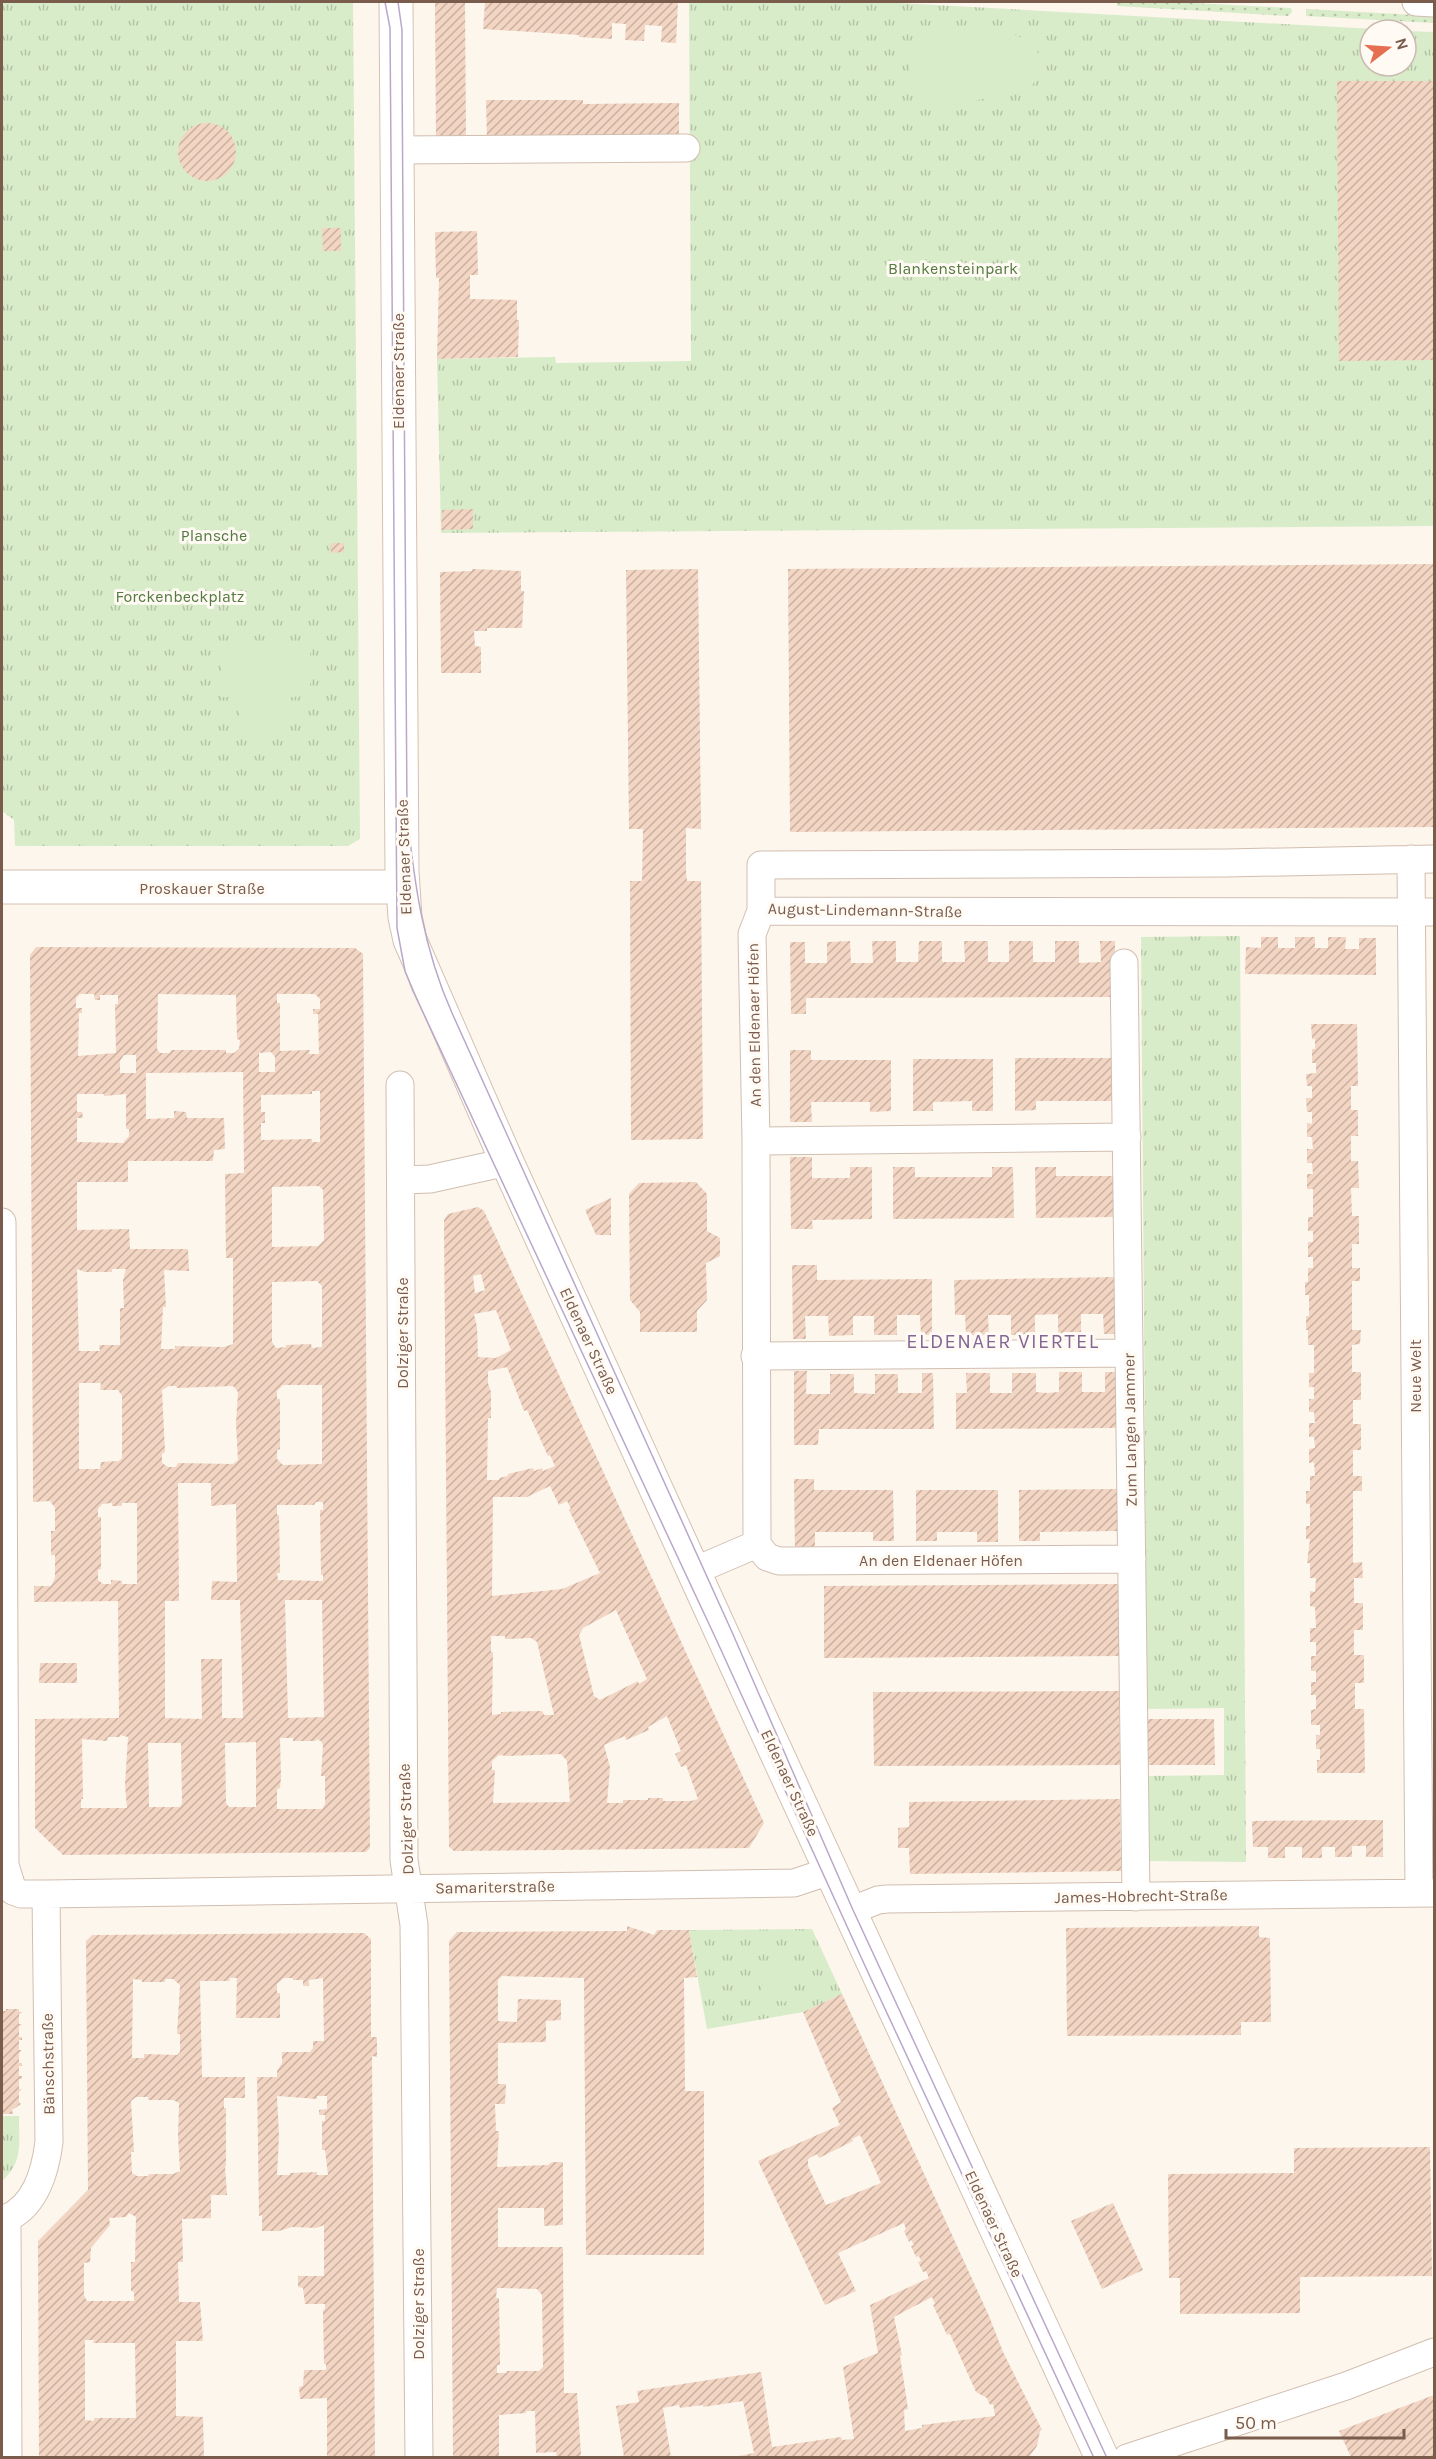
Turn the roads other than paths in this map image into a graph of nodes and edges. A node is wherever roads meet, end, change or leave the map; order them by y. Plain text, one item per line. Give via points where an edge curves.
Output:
1 (396, 2) edge
2 (1416, 2) edge
3 (1434, 3) edge
4 (686, 148) dead end
5 (397, 150) junction
6 (1423, 859) edge
7 (2, 887) edge
8 (403, 887) junction
9 (761, 911) junction
10 (1423, 912) edge
11 (1124, 963) dead end
12 (400, 1085) dead end
13 (1126, 1137) junction
14 (756, 1141) junction
15 (507, 1162) junction
16 (402, 1180) junction
17 (2, 1222) edge
18 (1129, 1353) junction
19 (755, 1356) junction
20 (757, 1544) junction
21 (1132, 1559) junction
22 (694, 1571) junction
23 (830, 1871) junction
24 (408, 1888) junction
25 (1426, 1893) edge
26 (46, 1894) junction
27 (1136, 1897) junction
28 (850, 1911) junction
29 (4, 2219) edge
30 (1434, 2352) edge
31 (8, 2457) edge
32 (419, 2457) edge
33 (1102, 2457) edge
34 (1127, 2457) edge

1 - 5 street, Eldenaer Straße
2 - 3 street
4 - 5 street
5 - 8 street, Eldenaer Straße
6 - 9 street, August-Lindemann-Straße via 762,865
6 - 10 street, Neue Welt
7 - 8 street, Proskauer Straße
8 - 15 street, Eldenaer Straße via 410,940
9 - 10 street, August-Lindemann-Straße
9 - 14 street, An den Eldenaer Höfen via 752,934
10 - 25 street, Neue Welt
11 - 13 street, Zum Langen Jammer
12 - 16 street, Dolziger Straße
13 - 14 street
13 - 18 street, Zum Langen Jammer
14 - 19 street, An den Eldenaer Höfen
15 - 16 street via 430,1179
15 - 22 street, Eldenaer Straße
16 - 24 street, Dolziger Straße via 404,1860
17 - 26 street, Samariterstraße via 5,1865 13,1891
18 - 19 street
18 - 21 street, Zum Langen Jammer
19 - 20 street, An den Eldenaer Höfen
20 - 21 street, An den Eldenaer Höfen via 767,1557 779,1561
20 - 22 street
21 - 27 street, Zum Langen Jammer
22 - 23 street, Eldenaer Straße
23 - 24 street, Samariterstraße via 794,1883
23 - 28 street, Eldenaer Straße
24 - 26 street, Samariterstraße
24 - 32 street, Dolziger Straße via 414,1925
25 - 27 street, James-Hobrecht-Straße
26 - 29 street, Bänschstraße via 49,2142 37,2190 21,2209
27 - 28 street, James-Hobrecht-Straße via 887,1899
28 - 33 street, Eldenaer Straße
29 - 31 street, Bänschstraße
30 - 34 street via 1346,2386

